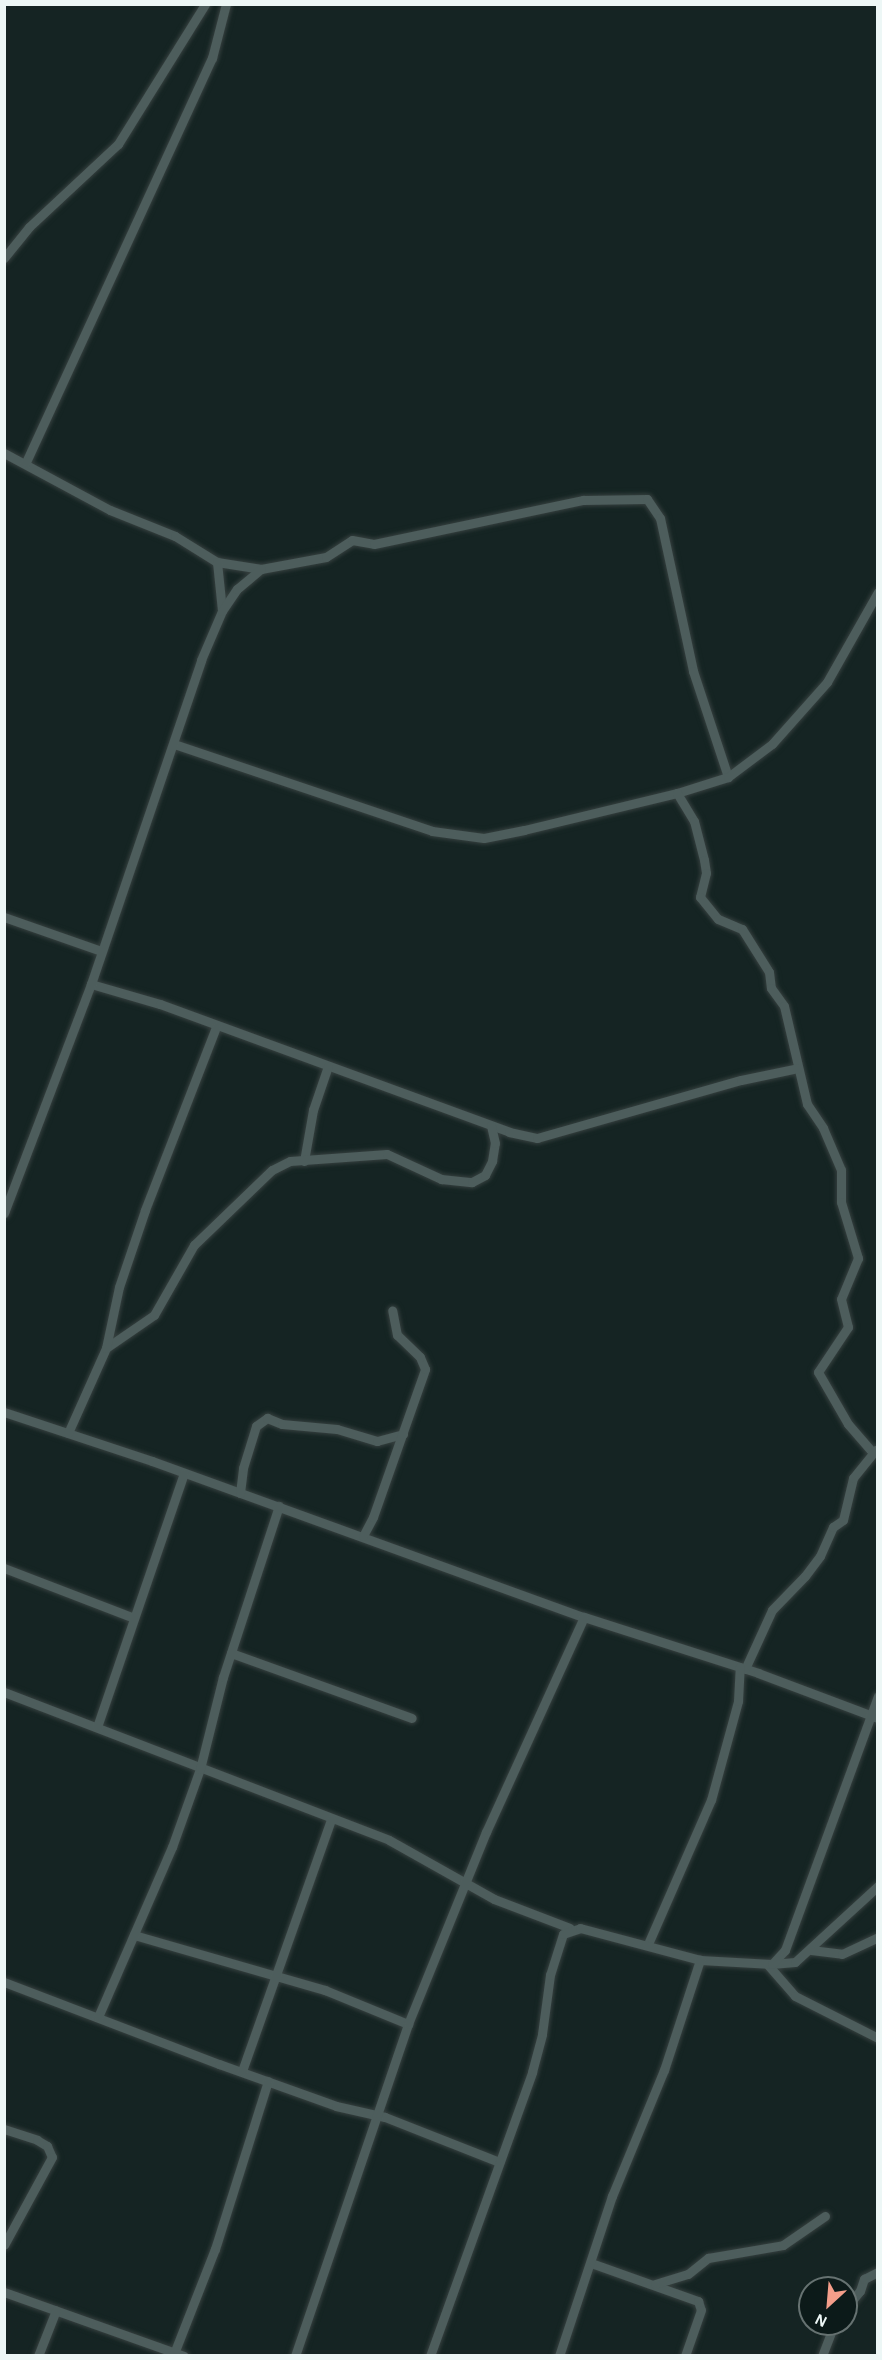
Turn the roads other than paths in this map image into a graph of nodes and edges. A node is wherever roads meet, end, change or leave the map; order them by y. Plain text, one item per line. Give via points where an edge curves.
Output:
1 (205, 4) edge
2 (226, 4) edge
3 (4, 258) edge
4 (4, 453) edge
5 (26, 462) junction
6 (217, 562) junction
7 (261, 569) junction
8 (878, 592) edge
9 (222, 611) junction
10 (174, 744) junction
11 (728, 777) junction
12 (677, 794) junction
13 (4, 917) edge
14 (101, 951) junction
15 (91, 984) junction
16 (216, 1027) junction
17 (327, 1066) junction
18 (798, 1068) junction
19 (491, 1125) junction
20 (304, 1161) junction
21 (4, 1213) edge
22 (392, 1310) dead end
23 (106, 1348) junction
24 (4, 1412) edge
25 (68, 1433) junction
26 (403, 1434) junction
27 (875, 1451) edge
28 (184, 1473) junction
29 (240, 1493) junction
30 (279, 1506) junction
31 (363, 1536) junction
32 (4, 1568) edge
33 (584, 1617) junction
34 (134, 1618) junction
35 (231, 1653) junction
36 (743, 1668) junction
37 (4, 1692) edge
38 (878, 1695) edge
39 (874, 1717) edge
40 (412, 1718) dead end
41 (97, 1727) junction
42 (200, 1769) junction
43 (331, 1819) junction
44 (466, 1885) junction
45 (878, 1886) edge
46 (570, 1928) junction
47 (134, 1935) junction
48 (878, 1937) edge
49 (648, 1944) junction
50 (811, 1950) junction
51 (700, 1960) junction
52 (770, 1964) junction
53 (277, 1977) junction
54 (4, 1982) edge
55 (98, 2017) junction
56 (408, 2024) junction
57 (878, 2038) edge
58 (242, 2071) junction
59 (268, 2081) junction
60 (375, 2115) junction
61 (4, 2129) edge
62 (499, 2162) junction
63 (825, 2216) dead end
64 (4, 2245) edge
65 (591, 2263) junction
66 (878, 2272) edge
67 (655, 2284) junction
68 (4, 2292) edge
69 (858, 2294) edge
70 (56, 2310) junction
71 (829, 2336) edge
72 (177, 2354) edge
73 (38, 2355) edge
74 (295, 2355) edge
75 (430, 2355) edge
76 (559, 2355) edge
77 (685, 2355) edge
78 (822, 2355) edge

1 - 3 street via 118,144 29,227
2 - 5 street via 212,58
4 - 5 street
5 - 6 street via 110,510 175,536
6 - 7 street
6 - 9 street
7 - 9 street via 237,589
7 - 11 street via 326,557 352,540 374,544 583,500 647,499 660,518 693,671
8 - 11 street via 827,682 772,744
9 - 10 street
10 - 12 street via 392,820 475,837 524,831
10 - 14 street
11 - 12 street
12 - 18 street via 694,821 704,860 706,873 700,897 706,909 742,929 753,943 769,972 771,988 784,1006
13 - 14 street
14 - 15 street
15 - 16 street via 160,1004
15 - 21 street
16 - 17 street
16 - 23 street via 130,1254
17 - 19 street
17 - 20 street via 310,1120
18 - 19 street via 741,1080 537,1138
18 - 27 street via 807,1104 823,1128 841,1170 841,1202 858,1258 841,1299 848,1327 818,1372 848,1424
19 - 20 street via 495,1143 492,1161 484,1175 472,1182 441,1179 387,1154
20 - 23 street via 290,1161 272,1170 236,1202 194,1245 154,1315
22 - 26 street via 398,1335 425,1365
23 - 25 street
24 - 25 street
25 - 28 street
26 - 29 street via 377,1441 337,1429 282,1424 267,1418 259,1422 253,1434
26 - 31 street
27 - 36 street via 853,1478 843,1520 833,1527 820,1556 805,1576 772,1610
28 - 29 street
28 - 34 street
29 - 30 street
30 - 31 street
30 - 35 street
31 - 33 street
32 - 34 street
33 - 36 street
33 - 44 street via 486,1832
34 - 41 street
35 - 40 street
35 - 42 street
36 - 39 street
36 - 49 street via 711,1800
37 - 41 street
38 - 39 street
39 - 52 street via 784,1950
41 - 42 street
42 - 43 street
42 - 47 street
43 - 44 street via 389,1840
43 - 53 street
44 - 46 street
44 - 56 street
45 - 50 street
46 - 49 street
46 - 62 street via 558,1942 535,2062
47 - 53 street
47 - 55 street
48 - 50 street via 842,1954
49 - 51 street
50 - 52 street via 795,1962
51 - 52 street
51 - 65 street via 664,2070 612,2196
52 - 57 street via 795,1996
53 - 56 street via 332,1993
53 - 58 street
54 - 55 street
55 - 58 street
56 - 60 street
58 - 59 street
59 - 60 street via 336,2106
59 - 72 street
60 - 62 street
60 - 74 street
61 - 64 street via 37,2140 47,2146 52,2157
62 - 75 street
63 - 67 street via 783,2245 708,2258 688,2274
65 - 67 street
65 - 76 street
66 - 69 street via 864,2278
67 - 77 street via 698,2301 701,2310
68 - 70 street
70 - 72 street
70 - 73 street
71 - 78 street

